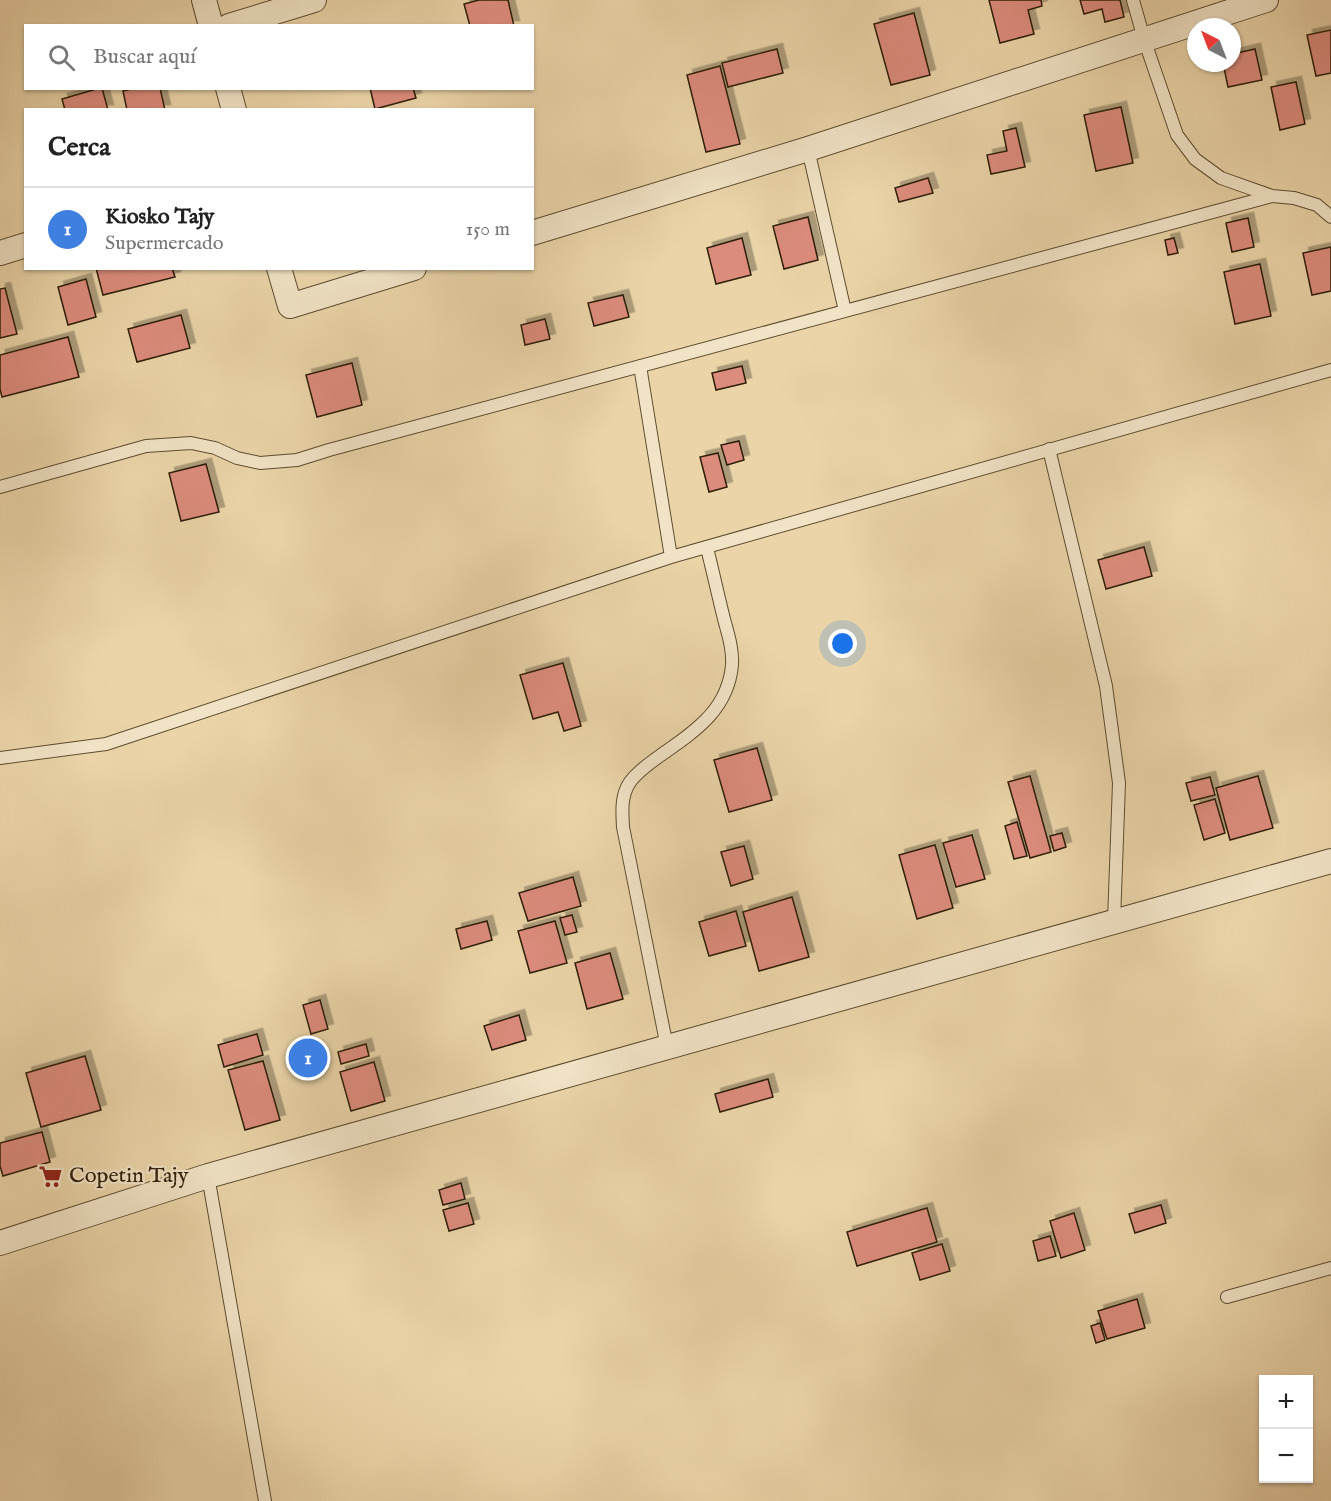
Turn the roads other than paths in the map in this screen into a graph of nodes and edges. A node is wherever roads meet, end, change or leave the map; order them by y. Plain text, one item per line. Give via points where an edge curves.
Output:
1 (204, 0) edge
2 (314, 0) edge
3 (1133, 0) edge
4 (1266, 0) edge
5 (210, 24) edge
6 (236, 24) edge
7 (1144, 39) junction
8 (229, 90) edge
9 (233, 108) edge
10 (808, 149) junction
11 (1272, 196) junction
12 (1331, 217) edge
13 (534, 231) edge
14 (24, 246) edge
15 (0, 253) edge
16 (280, 270) edge
17 (407, 270) edge
18 (845, 311) junction
19 (640, 366) junction
20 (1331, 370) edge
21 (1049, 449) junction
22 (0, 487) edge
23 (707, 548) junction
24 (671, 557) junction
25 (0, 758) edge
26 (1331, 861) edge
27 (1114, 921) junction
28 (667, 1047) junction
29 (208, 1176) junction
30 (0, 1243) edge
31 (1331, 1268) edge
32 (1227, 1297) dead end
33 (265, 1501) edge

1 - 5 street
2 - 6 street
3 - 7 lane
4 - 7 street
7 - 10 street
7 - 11 lane via 1177,135 1195,159 1221,178
8 - 9 street
10 - 13 street
10 - 18 lane
11 - 12 lane via 1317,206
11 - 18 lane
14 - 15 street
16 - 17 street via 290,306
18 - 19 lane
19 - 22 lane via 297,460 260,463 191,443 146,446
19 - 24 lane
20 - 21 lane
21 - 23 lane
21 - 27 lane via 1106,686 1119,783
23 - 24 lane
23 - 28 lane via 731,647 732,665 726,691 707,720 630,782 622,808
24 - 25 lane via 106,744
26 - 27 street
27 - 28 street
28 - 29 street
29 - 30 street
29 - 33 lane
31 - 32 lane

